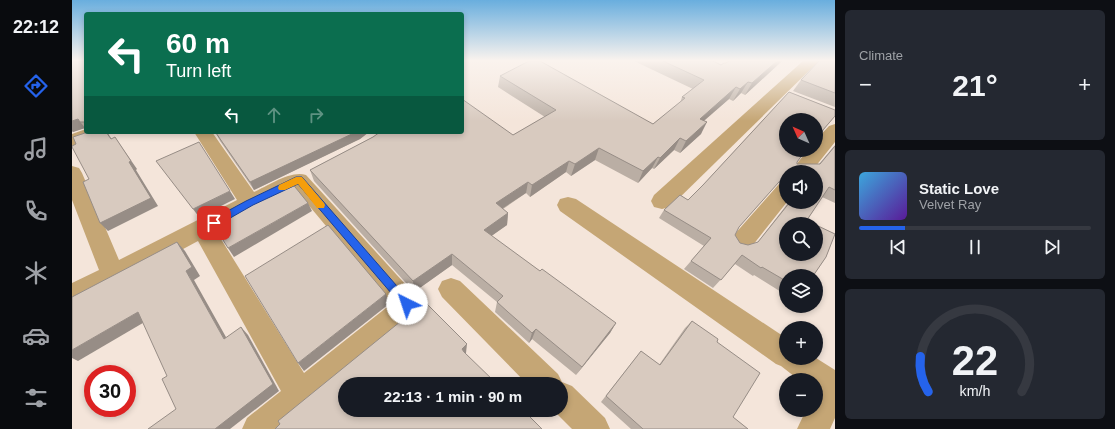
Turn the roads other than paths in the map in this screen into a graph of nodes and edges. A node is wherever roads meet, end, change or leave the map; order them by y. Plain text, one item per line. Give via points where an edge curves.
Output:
1 (797, 81) edge
2 (835, 130) edge
3 (91, 134) edge
4 (204, 134) edge
5 (72, 141) edge
6 (806, 165) edge
7 (72, 174) edge
8 (779, 197) edge
9 (662, 201) dead end
10 (250, 203) junction
11 (568, 205) dead end
12 (203, 229) junction
13 (741, 243) edge
14 (113, 275) junction
15 (451, 289) dead end
16 (72, 296) edge
17 (779, 349) edge
18 (802, 365) edge
19 (541, 377) edge
20 (835, 388) edge
21 (300, 395) junction
22 (568, 404) edge
23 (258, 429) edge
24 (594, 429) edge
25 (813, 429) edge

1 - 9 street via 786,95
2 - 6 street
3 - 5 street
4 - 10 street
7 - 14 street
8 - 13 street
10 - 12 street
10 - 21 street via 309,174 407,304 398,316
11 - 17 street
12 - 14 street
12 - 21 street
14 - 16 street
15 - 19 street
18 - 20 street
20 - 25 street
21 - 23 street
22 - 24 street

